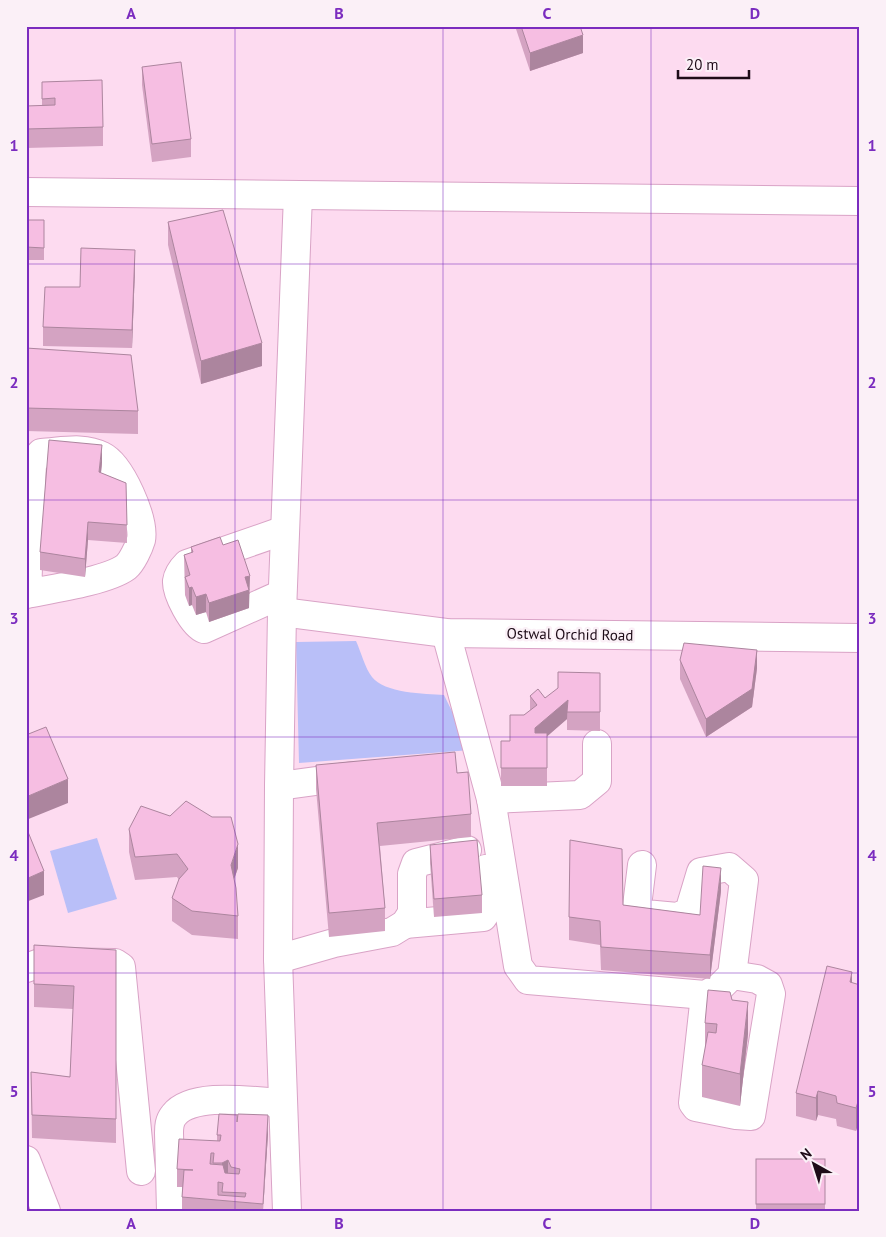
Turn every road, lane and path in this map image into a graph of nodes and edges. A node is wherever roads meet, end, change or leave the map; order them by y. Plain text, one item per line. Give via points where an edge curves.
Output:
1 (26, 192) edge
2 (298, 195) junction
3 (860, 201) edge
4 (285, 530) junction
5 (27, 594) edge
6 (282, 603) junction
7 (446, 632) junction
8 (860, 638) edge
9 (597, 744) dead end
10 (456, 761) edge
11 (373, 773) edge
12 (279, 786) junction
13 (491, 799) junction
14 (484, 842) junction
15 (642, 865) dead end
16 (404, 924) junction
17 (278, 960) junction
18 (26, 968) edge
19 (732, 975) junction
20 (705, 995) junction
21 (283, 1103) junction
22 (26, 1160) edge
23 (140, 1171) dead end
24 (46, 1211) edge
25 (171, 1211) edge
26 (287, 1211) edge

1 - 2 street
2 - 3 street
2 - 4 street
4 - 6 street
4 - 6 street via 187,564 177,580 177,591 195,622 204,629
5 - 5 street via 107,575 127,566 136,552 141,539 127,484 114,465 102,456 81,450 41,453 32,463
6 - 7 street, Ostwal Orchid Road
6 - 12 street
7 - 8 street, Ostwal Orchid Road
7 - 13 street
9 - 13 street via 597,781 580,796
10 - 14 street via 465,760 473,764 478,777
11 - 12 street
12 - 17 street
13 - 20 street via 518,966 528,980
14 - 16 street via 468,850 416,863 412,874 412,913
14 - 16 street via 488,912 483,917
15 - 19 street via 637,906 645,914 677,917 689,912 701,872 729,867 744,880
16 - 17 street via 392,932 334,943
17 - 21 street
18 - 23 street via 43,962 114,963 121,967
19 - 20 street via 720,988
19 - 20 street via 757,979 768,985 771,994 751,1116 696,1107 693,1103
21 - 25 street via 215,1100 184,1106 174,1114 168,1133
21 - 26 street
22 - 24 street

